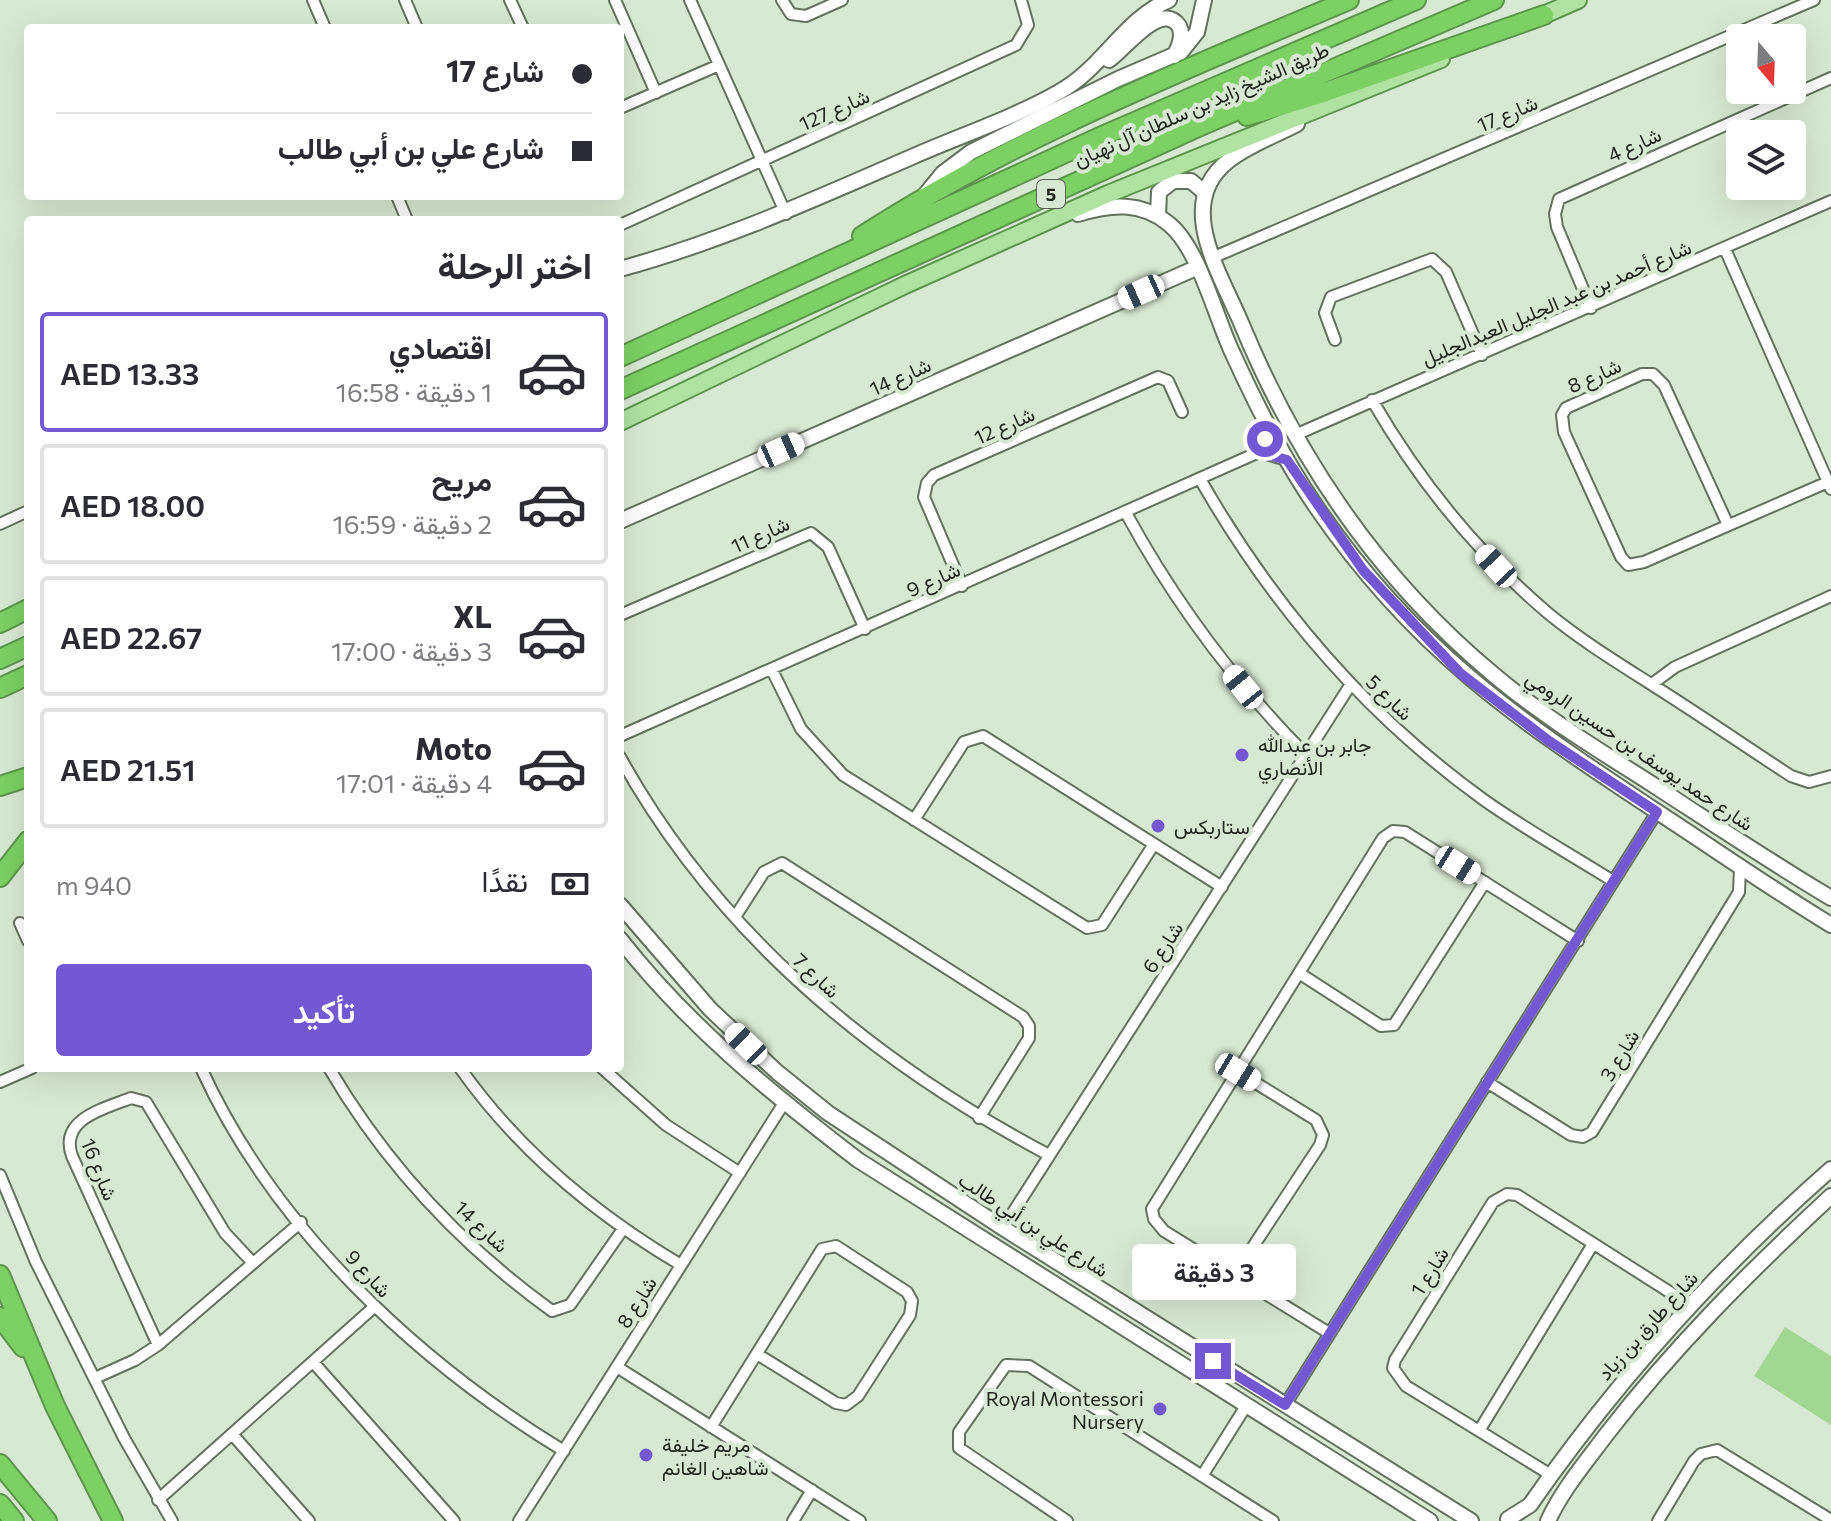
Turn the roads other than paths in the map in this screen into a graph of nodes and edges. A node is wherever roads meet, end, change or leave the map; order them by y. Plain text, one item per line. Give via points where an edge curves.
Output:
1 (313, 0) edge
2 (405, 0) edge
3 (510, 0) edge
4 (615, 0) edge
5 (690, 0) edge
6 (782, 0) edge
7 (842, 0) edge
8 (1021, 0) edge
9 (1169, 0) edge
10 (1204, 0) edge
11 (1349, 0) edge
12 (1416, 0) edge
13 (1494, 0) edge
14 (1578, 0) edge
15 (1814, 0) edge
16 (1544, 15) junction
17 (323, 24) edge
18 (415, 24) edge
19 (521, 24) edge
20 (1174, 57) junction
21 (719, 65) junction
22 (1088, 73) junction
23 (1831, 78) edge
24 (656, 93) junction
25 (1347, 100) junction
26 (624, 106) edge
27 (1198, 127) junction
28 (762, 160) junction
29 (1205, 193) junction
30 (923, 198) junction
31 (1831, 201) edge
32 (786, 214) junction
33 (1158, 216) junction
34 (624, 223) edge
35 (1047, 223) junction
36 (1725, 249) junction
37 (1214, 257) junction
38 (624, 268) edge
39 (814, 268) junction
40 (1196, 268) junction
41 (1591, 308) junction
42 (1335, 340) dead end
43 (624, 355) edge
44 (1482, 355) junction
45 (673, 364) junction
46 (624, 388) edge
47 (624, 395) edge
48 (1372, 400) junction
49 (1182, 412) dead end
50 (624, 420) edge
51 (1268, 425) junction
52 (1295, 435) junction
53 (1259, 452) junction
54 (1287, 460) junction
55 (1200, 479) junction
56 (1829, 485) edge
57 (24, 513) edge
58 (1126, 513) junction
59 (624, 519) edge
60 (0, 524) edge
61 (1728, 525) junction
62 (962, 586) junction
63 (1831, 596) edge
64 (24, 601) edge
65 (0, 610) edge
66 (24, 611) edge
67 (624, 613) edge
68 (0, 623) edge
69 (1441, 626) junction
70 (865, 629) junction
71 (1426, 640) junction
72 (1460, 644) junction
73 (24, 648) edge
74 (1444, 658) junction
75 (0, 659) edge
76 (772, 670) junction
77 (24, 677) edge
78 (1351, 684) junction
79 (1652, 684) junction
80 (0, 688) edge
81 (624, 734) edge
82 (1306, 755) junction
83 (624, 763) edge
84 (1831, 776) edge
85 (24, 778) edge
86 (0, 786) edge
87 (1657, 812) junction
88 (914, 820) junction
89 (1154, 844) junction
90 (24, 846) edge
91 (1740, 868) junction
92 (0, 877) edge
93 (1613, 881) junction
94 (1485, 882) junction
95 (1762, 883) junction
96 (1222, 887) junction
97 (1824, 889) edge
98 (1739, 892) junction
99 (1831, 898) edge
100 (624, 910) edge
101 (735, 917) junction
102 (20, 923) dead end
103 (1831, 925) edge
104 (24, 932) edge
105 (1578, 941) junction
106 (624, 944) edge
107 (658, 953) junction
108 (642, 965) junction
109 (1299, 973) junction
110 (710, 1009) junction
111 (694, 1021) junction
112 (24, 1072) edge
113 (203, 1072) edge
114 (332, 1072) edge
115 (463, 1072) edge
116 (606, 1072) edge
117 (1238, 1072) junction
118 (0, 1082) edge
119 (1487, 1082) junction
120 (784, 1103) junction
121 (979, 1118) junction
122 (1049, 1155) junction
123 (1831, 1169) edge
124 (740, 1173) junction
125 (0, 1175) edge
126 (1831, 1196) edge
127 (301, 1222) junction
128 (1003, 1228) junction
129 (623, 1229) junction
130 (1593, 1244) junction
131 (253, 1263) junction
132 (681, 1265) junction
133 (1235, 1274) junction
134 (0, 1275) edge
135 (1690, 1305) junction
136 (374, 1307) junction
137 (1132, 1309) junction
138 (0, 1317) edge
139 (1156, 1325) junction
140 (1120, 1326) junction
141 (1329, 1333) junction
142 (1141, 1340) junction
143 (158, 1345) junction
144 (757, 1354) junction
145 (313, 1362) junction
146 (617, 1367) junction
147 (1631, 1369) junction
148 (95, 1378) junction
149 (1648, 1383) junction
150 (1610, 1395) junction
151 (1285, 1405) junction
152 (55, 1406) junction
153 (1246, 1406) junction
154 (1626, 1409) junction
155 (711, 1427) junction
156 (1479, 1431) junction
157 (232, 1434) junction
158 (564, 1451) junction
159 (0, 1464) edge
160 (1551, 1475) junction
161 (1202, 1476) junction
162 (812, 1490) junction
163 (158, 1500) junction
164 (0, 1504) edge
165 (1452, 1517) edge
166 (1509, 1520) edge
167 (1831, 1520) edge
168 (14, 1521) edge
169 (47, 1521) edge
170 (113, 1521) edge
171 (172, 1521) edge
172 (309, 1521) edge
173 (454, 1521) edge
174 (519, 1521) edge
175 (793, 1521) edge
176 (860, 1521) edge
177 (1067, 1521) edge
178 (1273, 1521) edge
179 (1430, 1521) edge
180 (1471, 1521) edge
181 (1548, 1521) edge
182 (1658, 1521) edge

1 - 17 street
2 - 18 street
3 - 19 street
4 - 24 street
5 - 21 street
6 - 7 street via 791,14 802,17
8 - 28 street, شارع 127 via 1028,25 1016,45
9 - 22 street via 1138,17
10 - 20 street via 1197,32
11 - 30 highway, 5 via 1088,111
12 - 39 highway, طريق الشيخ زايد بن سلطان آل نهيان / 5
13 - 27 highway, طريق الشيخ زايد بن سلطان آل نهيان / 5
14 - 16 main road
15 - 37 street, شارع 17
16 - 25 main road
16 - 27 highway via 1291,104
20 - 22 street via 1180,27 1171,18 1156,17
20 - 30 street via 971,152 943,173
21 - 24 street
21 - 28 street
22 - 32 street via 1035,105
23 - 41 street, شارع 4 via 1559,199 1557,227
24 - 26 street
25 - 29 street via 1230,159
25 - 35 main road
27 - 45 highway, طريق الشيخ زايد بن سلطان آل نهيان / 5
28 - 32 street
28 - 34 street, شارع 127
29 - 33 street via 1191,181 1173,181 1159,192
29 - 37 street, شارع حمد يوسف بن حسين الرومي via 1201,223
30 - 39 highway, 5
31 - 36 street, شارع أحمد بن عبد الجليل العبدالجليل
32 - 38 street
33 - 35 street via 1114,206
33 - 40 street, شارع حمد يوسف بن حسين الرومي via 1180,236
35 - 50 main road
36 - 41 street, شارع أحمد بن عبد الجليل العبدالجليل
36 - 56 street
37 - 52 street, شارع حمد يوسف بن حسين الرومي
39 - 43 highway, طريق الشيخ زايد بن سلطان آل نهيان / 5
40 - 51 street, شارع حمد يوسف بن حسين الرومي
40 - 59 street, شارع 14
41 - 44 street, شارع أحمد بن عبد الجليل العبدالجليل
42 - 44 street via 1325,313 1331,297 1432,259 1446,272
44 - 48 street, شارع أحمد بن عبد الجليل العبدالجليل
45 - 46 highway, طريق الشيخ زايد بن سلطان آل نهيان / 5
45 - 47 highway
48 - 52 street, شارع أحمد بن عبد الجليل العبدالجليل
48 - 79 street via 1420,477 1496,566 1551,616
49 - 62 street, شارع 12 via 1168,381 1158,377 934,475 924,497
51 - 53 street
51 - 54 street, شارع حمد يوسف بن حسين الرومي
52 - 69 street, شارع حمد يوسف بن حسين الرومي via 1369,546
53 - 54 street
53 - 55 street, شارع 9
54 - 71 street, شارع حمد يوسف بن حسين الرومي via 1363,570
55 - 58 street, شارع 9
55 - 78 street, شارع 5 via 1284,608
56 - 61 street, شارع 8
57 - 60 street
58 - 62 street, شارع 9
58 - 82 street via 1210,646
61 - 61 street, شارع 8 via 1644,562 1626,564 1564,432 1566,408 1642,374 1656,376
62 - 70 street, شارع 9
63 - 79 street via 1675,667
64 - 65 highway
66 - 68 highway
67 - 70 street, شارع 11 via 811,533 828,547
69 - 71 street
69 - 72 street, شارع حمد يوسف بن حسين الرومي
70 - 76 street, شارع 9
71 - 74 street, شارع حمد يوسف بن حسين الرومي
72 - 74 street via 1449,648
72 - 97 street, شارع حمد يوسف بن حسين الرومي via 1551,719
73 - 75 highway
74 - 87 street, شارع حمد يوسف بن حسين الرومي via 1539,734
76 - 81 street, شارع 9
76 - 88 street via 793,716 819,751 856,784
77 - 80 highway
78 - 82 street, شارع 6
78 - 93 street, شارع 5 via 1484,799
79 - 84 street via 1791,776 1809,782
82 - 96 street, شارع 6
83 - 101 street, شارع 7 via 668,833
85 - 86 highway
87 - 91 street, شارع حمد يوسف بن حسين الرومي
87 - 93 street
88 - 89 street via 964,742 983,736
88 - 89 street via 1093,930 1102,925
89 - 96 street
90 - 92 highway
91 - 95 street, شارع حمد يوسف بن حسين الرومي
91 - 98 street, شارع 3
93 - 105 street
94 - 105 street
94 - 109 street via 1405,832 1389,833
94 - 109 street via 1392,1026 1381,1026
95 - 98 street
95 - 103 street, شارع حمد يوسف بن حسين الرومي
96 - 122 street, شارع 6
97 - 99 street, شارع حمد يوسف بن حسين الرومي
98 - 119 street, شارع 3 via 1589,1134 1571,1135
100 - 107 street, شارع علي بن أبي طالب
101 - 121 street, شارع 7 via 838,1018
101 - 121 street via 764,872 782,863 1023,1017 1029,1038
102 - 104 street
105 - 119 street
106 - 108 street, شارع علي بن أبي طالب
107 - 108 street via 654,962
107 - 110 street, شارع علي بن أبي طالب
108 - 111 street, شارع علي بن أبي طالب
109 - 117 street
110 - 111 street via 697,1009
110 - 128 street, شارع علي بن أبي طالب via 828,1113
111 - 120 street, شارع علي بن أبي طالب
112 - 118 street
113 - 127 street, شارع 9 via 233,1128
114 - 129 street, شارع 14 via 370,1132 429,1203 482,1256 552,1311 570,1305
115 - 129 street via 544,1165
116 - 124 street via 666,1125
117 - 133 street via 1152,1209 1160,1228
117 - 133 street via 1316,1120 1323,1135
119 - 141 street
120 - 124 street, شارع 8
120 - 140 street, شارع علي بن أبي طالب via 858,1160
121 - 122 street, شارع 7
122 - 128 street, شارع 6
123 - 135 street, شارع طارق بن زياد
124 - 132 street, شارع 8
125 - 148 street via 36,1262
126 - 149 street, شارع طارق بن زياد via 1733,1289
127 - 131 street
127 - 136 street, شارع 9
128 - 137 street, شارع علي بن أبي طالب
129 - 132 street
130 - 135 street, شارع 1
130 - 156 street
130 - 156 street, شارع 1 via 1517,1195 1496,1199 1395,1360 1402,1383
131 - 143 street
131 - 143 street, شارع 16 via 225,1233 146,1102 131,1098 74,1125 68,1142 72,1156
132 - 146 street, شارع 8
133 - 141 street
134 - 152 highway
135 - 147 street, شارع طارق بن زياد
136 - 145 street
136 - 158 street, شارع 9 via 469,1389
137 - 139 street, شارع علي بن أبي طالب
137 - 140 street via 1131,1319
138 - 152 highway via 24,1348
139 - 142 street via 1146,1326
139 - 151 street, شارع علي بن أبي طالب
140 - 142 street, شارع علي بن أبي طالب
141 - 151 street
142 - 153 street, شارع علي بن أبي طالب
143 - 148 street
144 - 144 street via 817,1254 828,1245 907,1292 912,1301 910,1315 858,1396 846,1405
144 - 155 street
145 - 157 street
145 - 173 street
146 - 155 street
146 - 158 street, شارع 8
147 - 149 street via 1632,1383
147 - 150 street, شارع طارق بن زياد
148 - 163 street
149 - 154 street, شارع طارق بن زياد
150 - 154 street via 1624,1394
150 - 160 street, شارع طارق بن زياد
151 - 165 street, شارع علي بن أبي طالب
152 - 170 highway
153 - 161 street
153 - 179 street, شارع علي بن أبي طالب
154 - 181 street, شارع طارق بن زياد
155 - 162 street
156 - 160 street, شارع 1
157 - 163 street
157 - 172 street
158 - 174 street, شارع 8
159 - 169 highway
160 - 166 street, شارع طارق بن زياد via 1524,1511
161 - 177 street via 1029,1366 1006,1365 959,1432 959,1448
161 - 178 street
162 - 175 street
162 - 176 street
163 - 171 street
164 - 168 highway
165 - 180 street, شارع علي بن أبي طالب
167 - 182 street via 1717,1450 1694,1461

